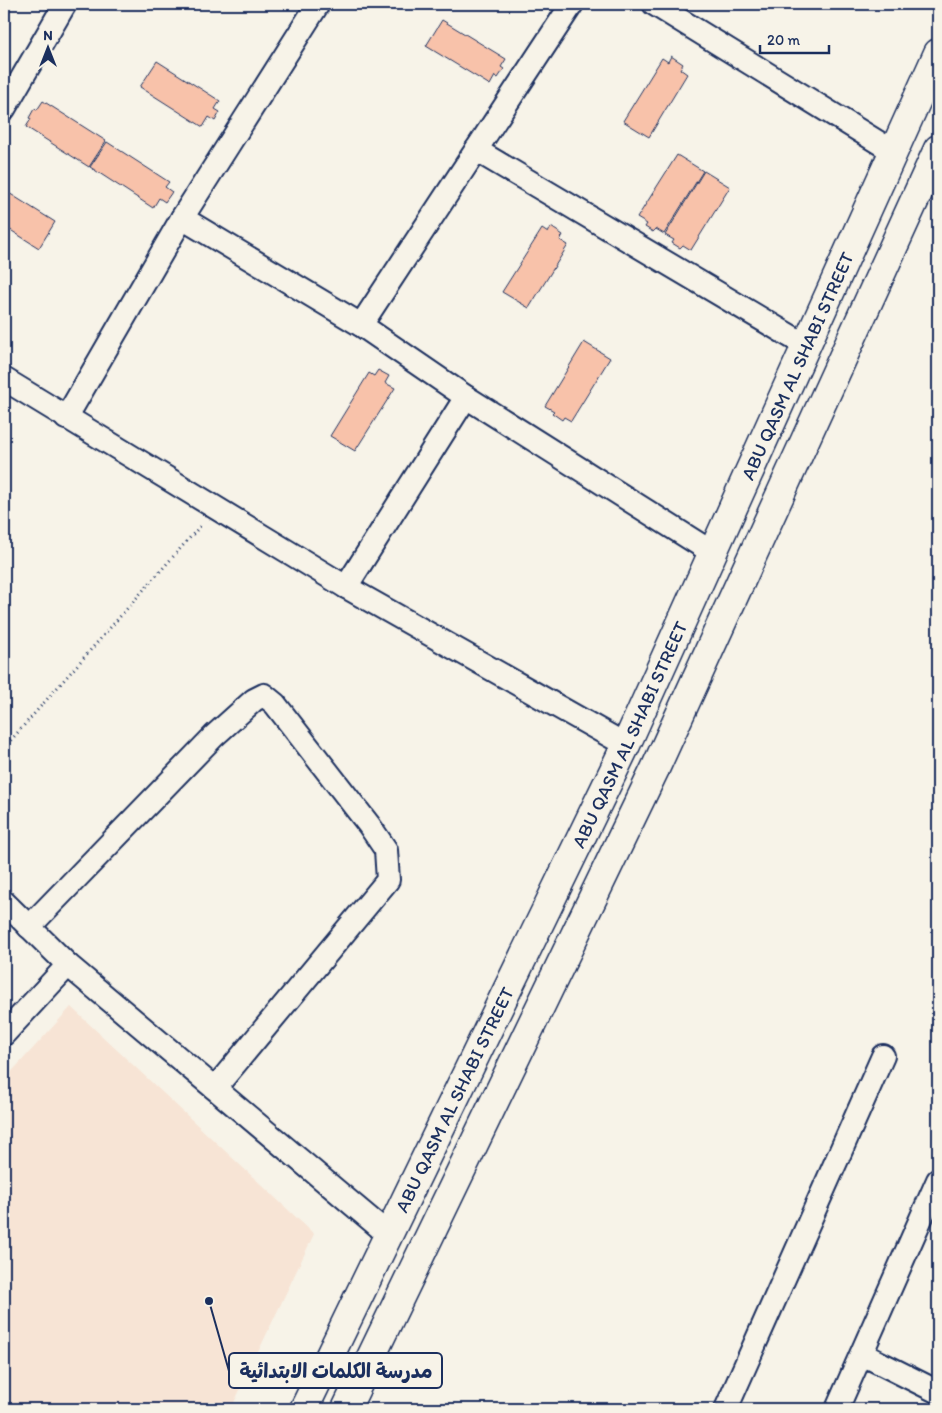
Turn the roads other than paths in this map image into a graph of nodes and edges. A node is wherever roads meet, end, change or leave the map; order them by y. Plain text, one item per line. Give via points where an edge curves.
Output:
1 (65, 4) edge
2 (318, 4) edge
3 (572, 4) edge
4 (654, 4) edge
5 (938, 53) edge
6 (4, 109) edge
7 (938, 149) edge
8 (476, 150) junction
9 (894, 152) junction
10 (182, 218) junction
11 (361, 325) junction
12 (807, 346) junction
13 (4, 380) edge
14 (466, 397) junction
15 (66, 418) junction
16 (713, 553) junction
17 (346, 587) junction
18 (626, 745) junction
19 (4, 902) edge
20 (29, 926) junction
21 (68, 965) junction
22 (492, 1022) junction
23 (4, 1034) edge
24 (526, 1038) junction
25 (883, 1056) dead end
26 (215, 1088) junction
27 (938, 1180) edge
28 (389, 1235) junction
29 (862, 1354) junction
30 (938, 1392) edge
31 (304, 1409) edge
32 (346, 1409) edge
33 (726, 1409) edge
34 (837, 1409) edge

1 - 6 street
2 - 10 street
3 - 8 street
4 - 9 street
5 - 9 street, ABU QASM AL SHABI STREET
7 - 24 street, ABU QASM AL SHABI STREET via 655,769
8 - 11 street
8 - 12 street
9 - 12 street, ABU QASM AL SHABI STREET
10 - 11 street
10 - 15 street
11 - 14 street
12 - 16 street, ABU QASM AL SHABI STREET
13 - 15 street
14 - 16 street
14 - 17 street
15 - 17 street
16 - 18 street, ABU QASM AL SHABI STREET
17 - 18 street
18 - 22 street, ABU QASM AL SHABI STREET
19 - 20 street
20 - 21 street
20 - 26 street via 214,736 254,700 264,695 275,704 386,850 388,880
21 - 23 street
21 - 26 street
22 - 24 street
22 - 28 street, ABU QASM AL SHABI STREET
24 - 32 street, ABU QASM AL SHABI STREET
25 - 33 street
26 - 28 street
27 - 29 street
28 - 31 street, ABU QASM AL SHABI STREET
29 - 30 street
29 - 34 street

